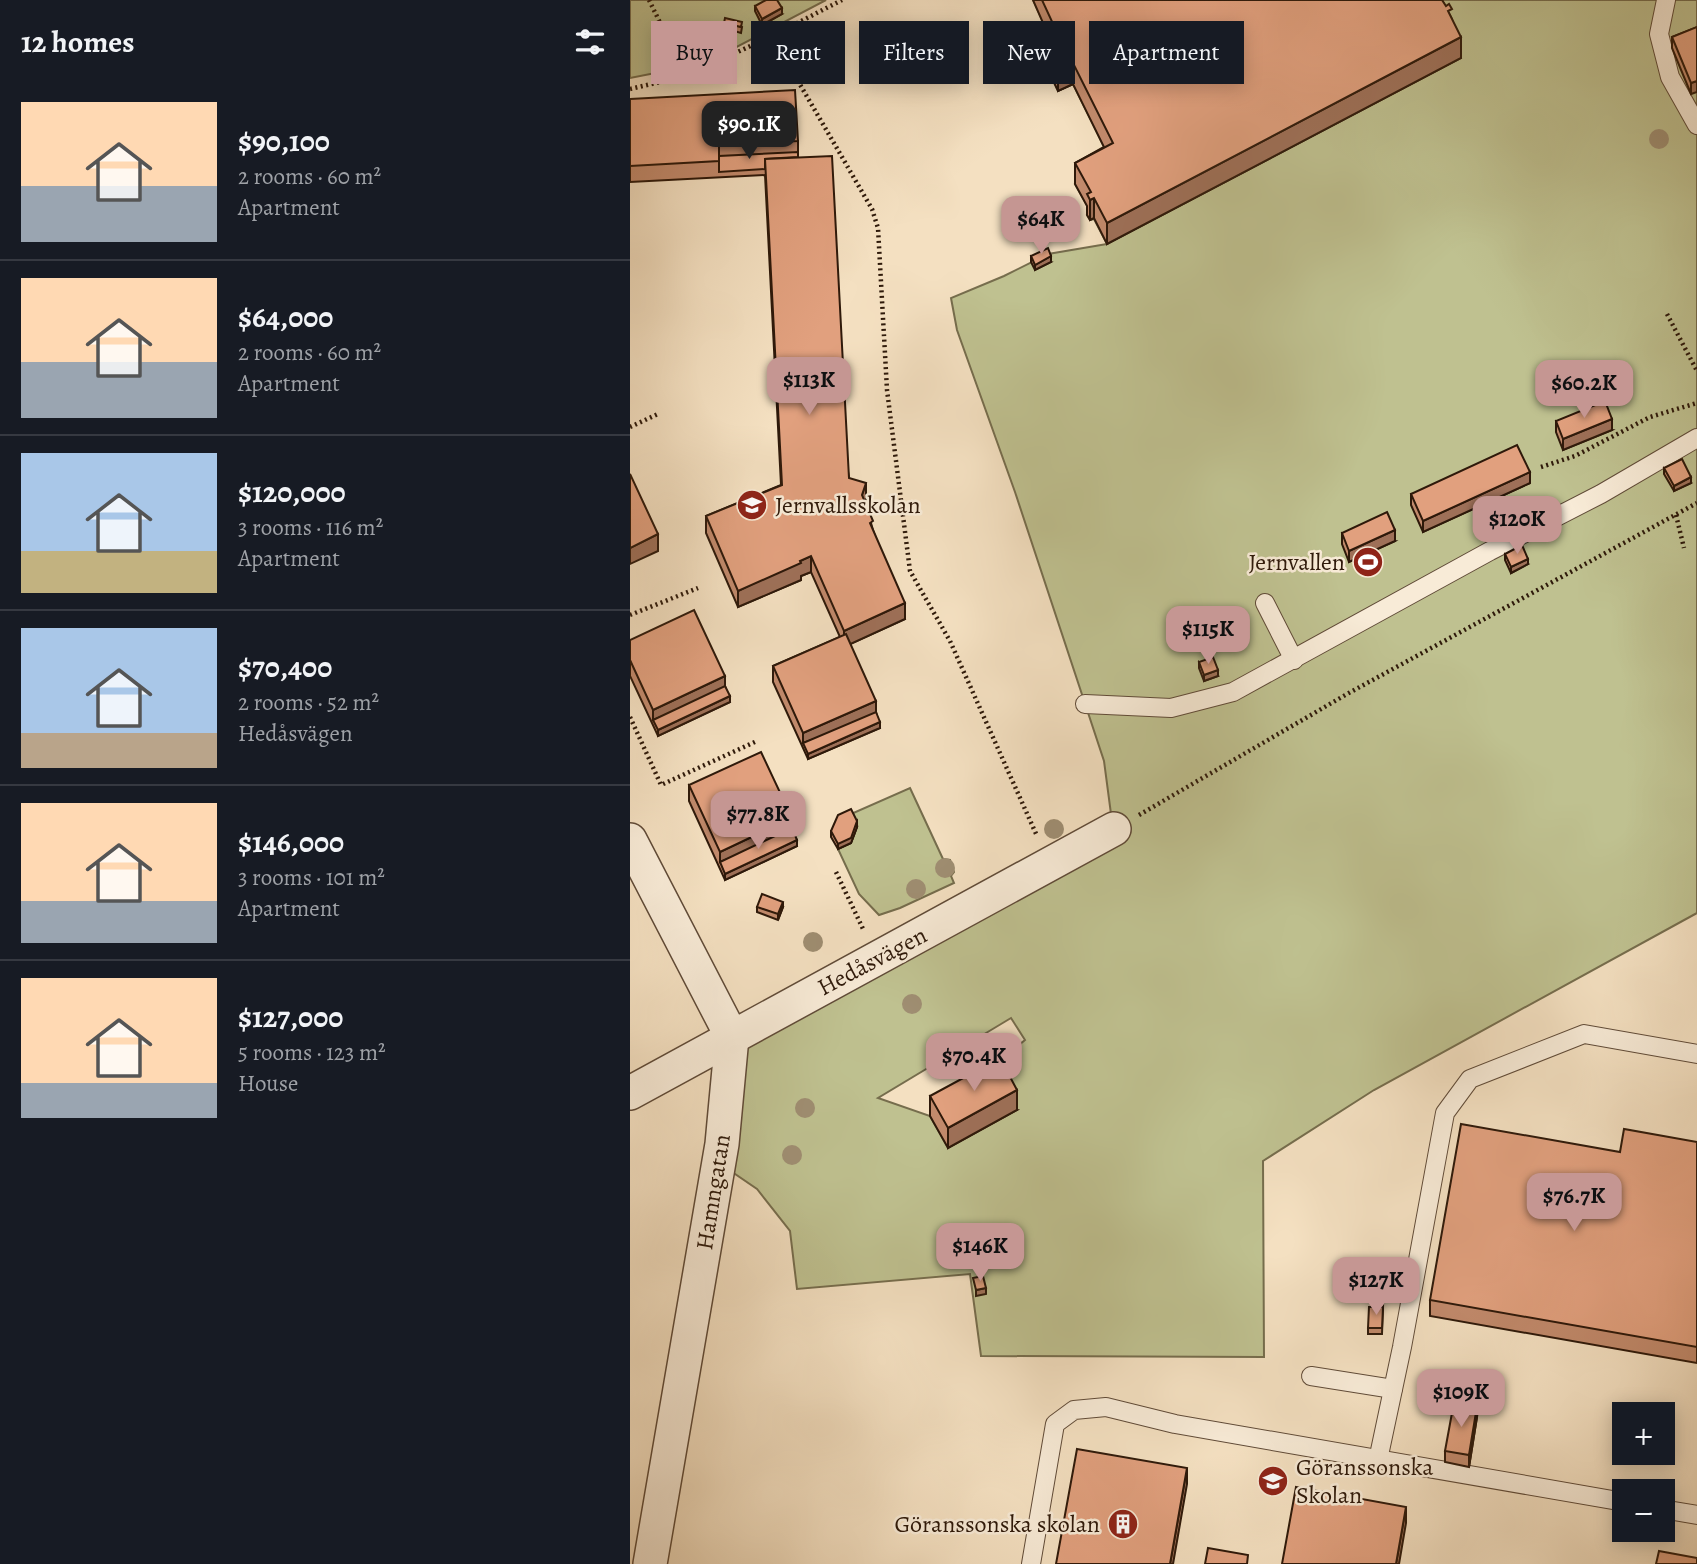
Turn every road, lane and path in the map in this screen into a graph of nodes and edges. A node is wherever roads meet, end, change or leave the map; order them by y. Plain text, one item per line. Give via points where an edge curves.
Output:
1 (649, 0) edge
2 (842, 0) edge
3 (1666, 0) edge
4 (659, 21) edge
5 (801, 21) edge
6 (651, 84) edge
7 (800, 84) edge
8 (630, 89) edge
9 (1697, 125) edge
10 (1667, 314) dead end
11 (1697, 371) edge
12 (1697, 402) edge
13 (657, 414) dead end
14 (630, 427) edge
15 (1697, 438) edge
16 (1541, 467) dead end
17 (1697, 503) edge
18 (1676, 515) junction
19 (1685, 548) dead end
20 (698, 589) dead end
21 (1265, 603) dead end
22 (630, 615) edge
23 (1294, 660) junction
24 (1085, 704) dead end
25 (630, 716) edge
26 (757, 741) dead end
27 (1114, 829) joint
28 (631, 844) edge
29 (1050, 864) junction
30 (836, 872) dead end
31 (864, 932) dead end
32 (732, 1037) junction
33 (1697, 1054) edge
34 (630, 1093) edge
35 (1311, 1376) dead end
36 (1393, 1389) junction
37 (1378, 1460) junction
38 (1612, 1500) edge
39 (1675, 1511) edge
40 (1697, 1515) edge
41 (650, 1564) edge
42 (1031, 1564) edge

1 - 4 path
2 - 5 path
3 - 9 lane via 1659,34 1670,77
6 - 8 path
7 - 29 path via 872,209 878,228 887,390 909,571 950,641
10 - 11 path
12 - 16 path via 1650,417 1575,456
13 - 14 path
15 - 23 lane
17 - 18 path
18 - 19 path
18 - 27 path via 1347,694
20 - 22 path
21 - 23 lane
23 - 24 lane via 1233,692 1171,708
25 - 26 path via 661,785
27 - 29 street, Hedåsvägen
28 - 32 street
29 - 32 street, Hedåsvägen
30 - 31 path
32 - 34 street, Hedåsvägen
32 - 41 street, Hamngatan via 722,1144
33 - 36 lane via 1584,1034 1470,1079 1445,1114
35 - 36 lane
36 - 37 lane
37 - 38 lane
37 - 42 lane via 1106,1407 1074,1410 1055,1424
39 - 40 lane

